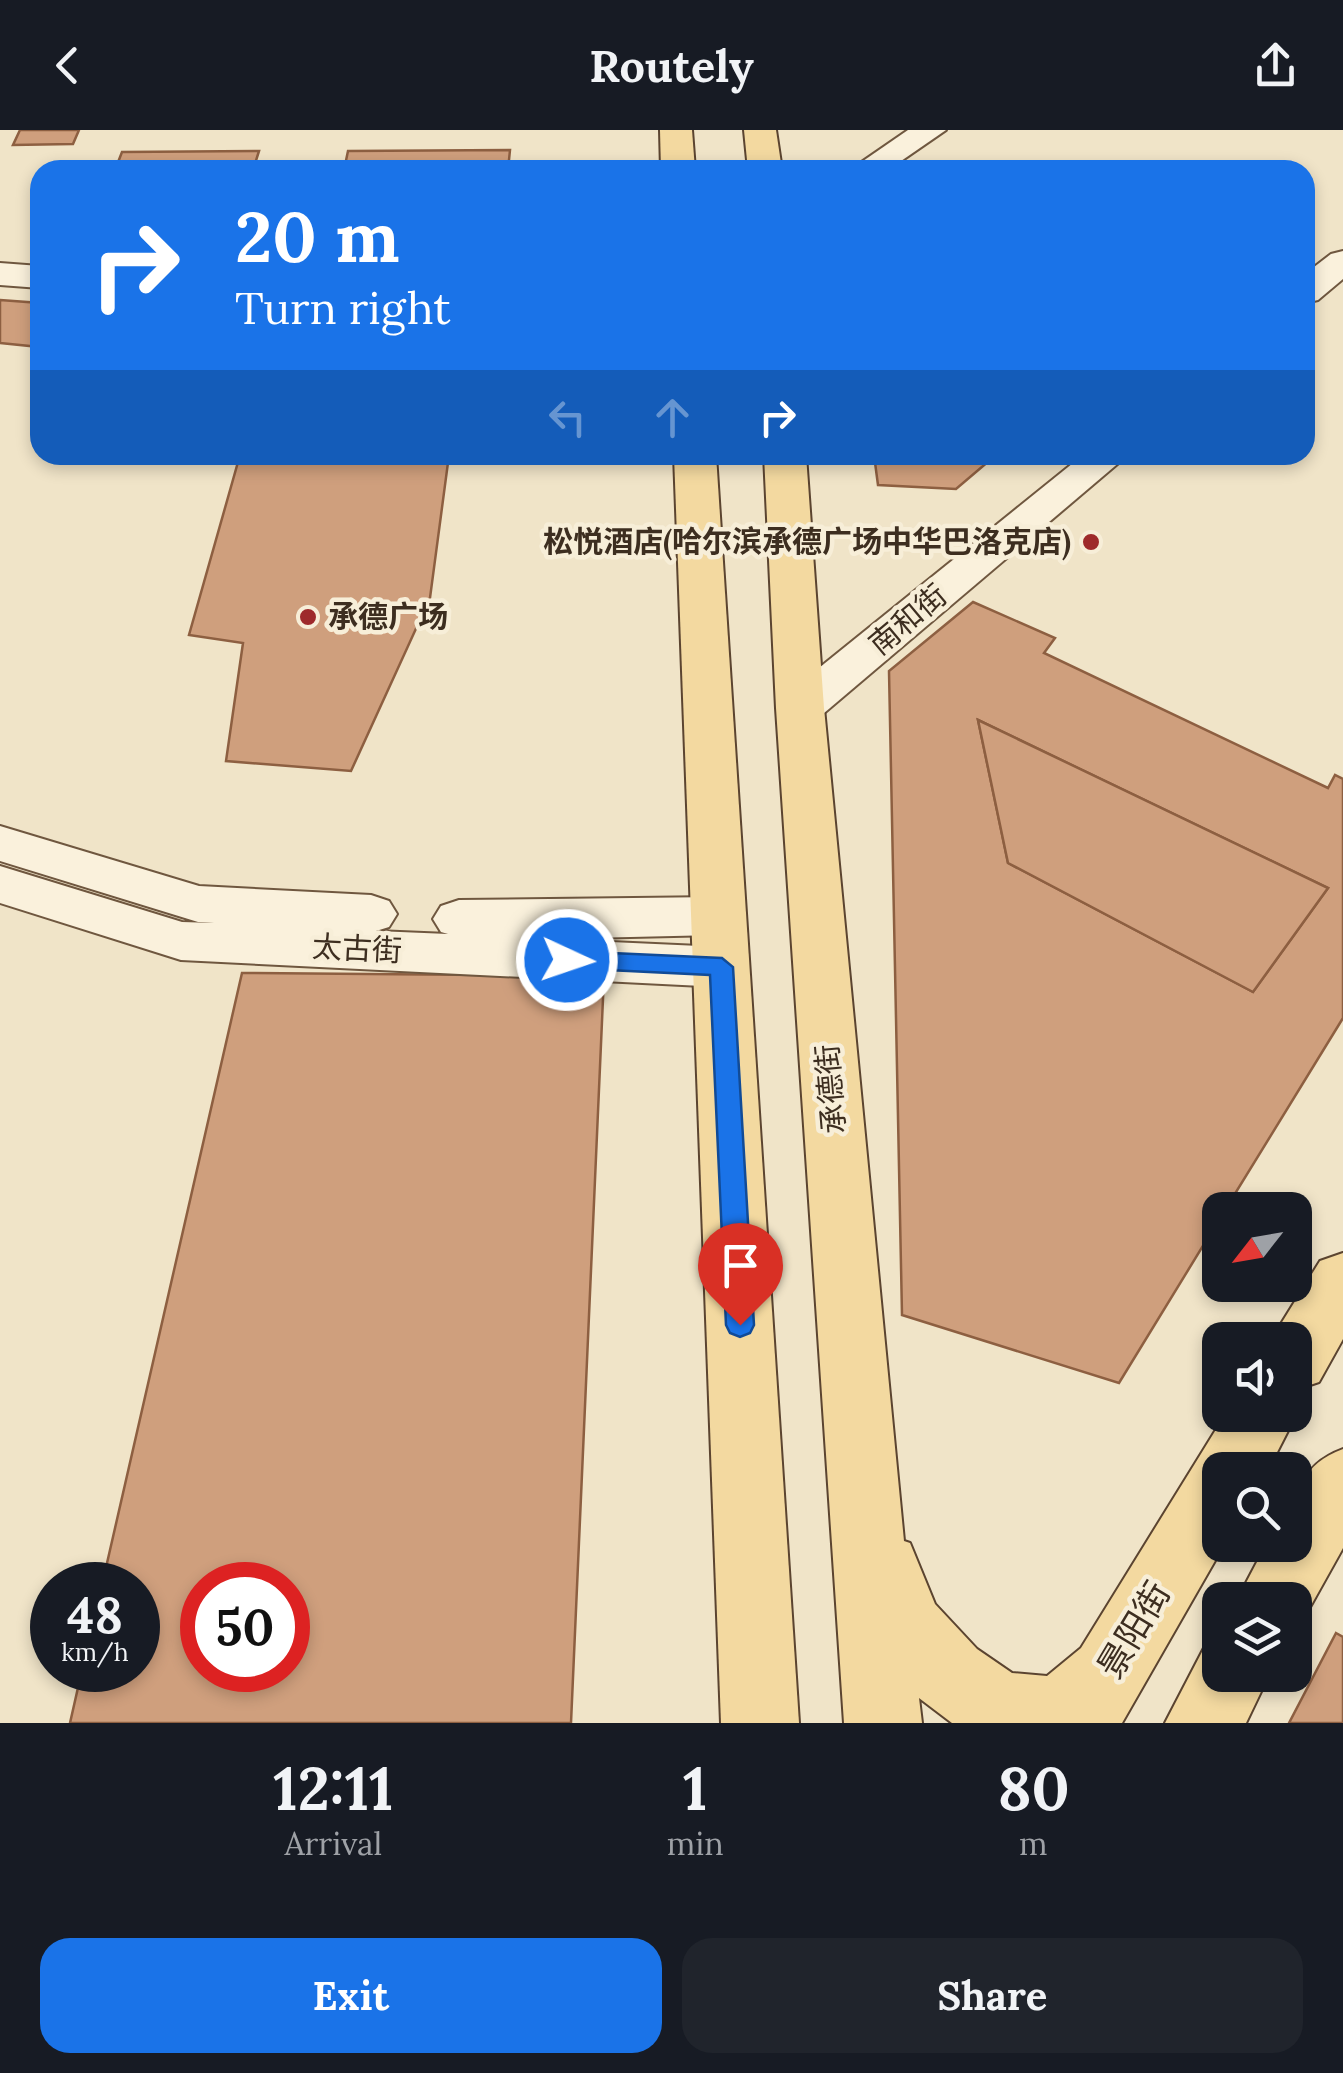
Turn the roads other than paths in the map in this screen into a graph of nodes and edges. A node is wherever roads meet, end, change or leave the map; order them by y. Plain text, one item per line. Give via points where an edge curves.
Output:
1 (676, 130) edge
2 (760, 130) edge
3 (930, 130) edge
4 (678, 160) edge
5 (764, 160) edge
6 (882, 160) edge
7 (1343, 261) edge
8 (0, 274) edge
9 (30, 276) edge
10 (1315, 284) edge
11 (695, 465) edge
12 (786, 465) edge
13 (1096, 465) edge
14 (800, 708) junction
15 (0, 842) edge
16 (0, 884) edge
17 (719, 941) junction
18 (1343, 1280) edge
19 (1312, 1332) edge
20 (1343, 1481) edge
21 (1202, 1516) edge
22 (866, 1520) junction
23 (1284, 1582) edge
24 (1221, 1692) edge
25 (1093, 1699) edge
26 (760, 1723) edge
27 (883, 1723) edge
28 (1204, 1723) edge

1 - 4 main road
2 - 5 main road
3 - 6 main road
7 - 10 main road
8 - 9 main road
11 - 17 main road
12 - 14 main road, 承德街
13 - 14 main road, 南和街
14 - 22 main road, 承德街
15 - 17 main road, 太古街 via 198,904 510,921
16 - 17 main road, 太古街 via 181,941
17 - 26 main road
18 - 19 main road
20 - 23 main road
21 - 25 main road, 景阳街
22 - 25 main road, 景阳街 via 908,1629 950,1676 1000,1711 1059,1715
22 - 27 main road, 承德街
24 - 28 main road

